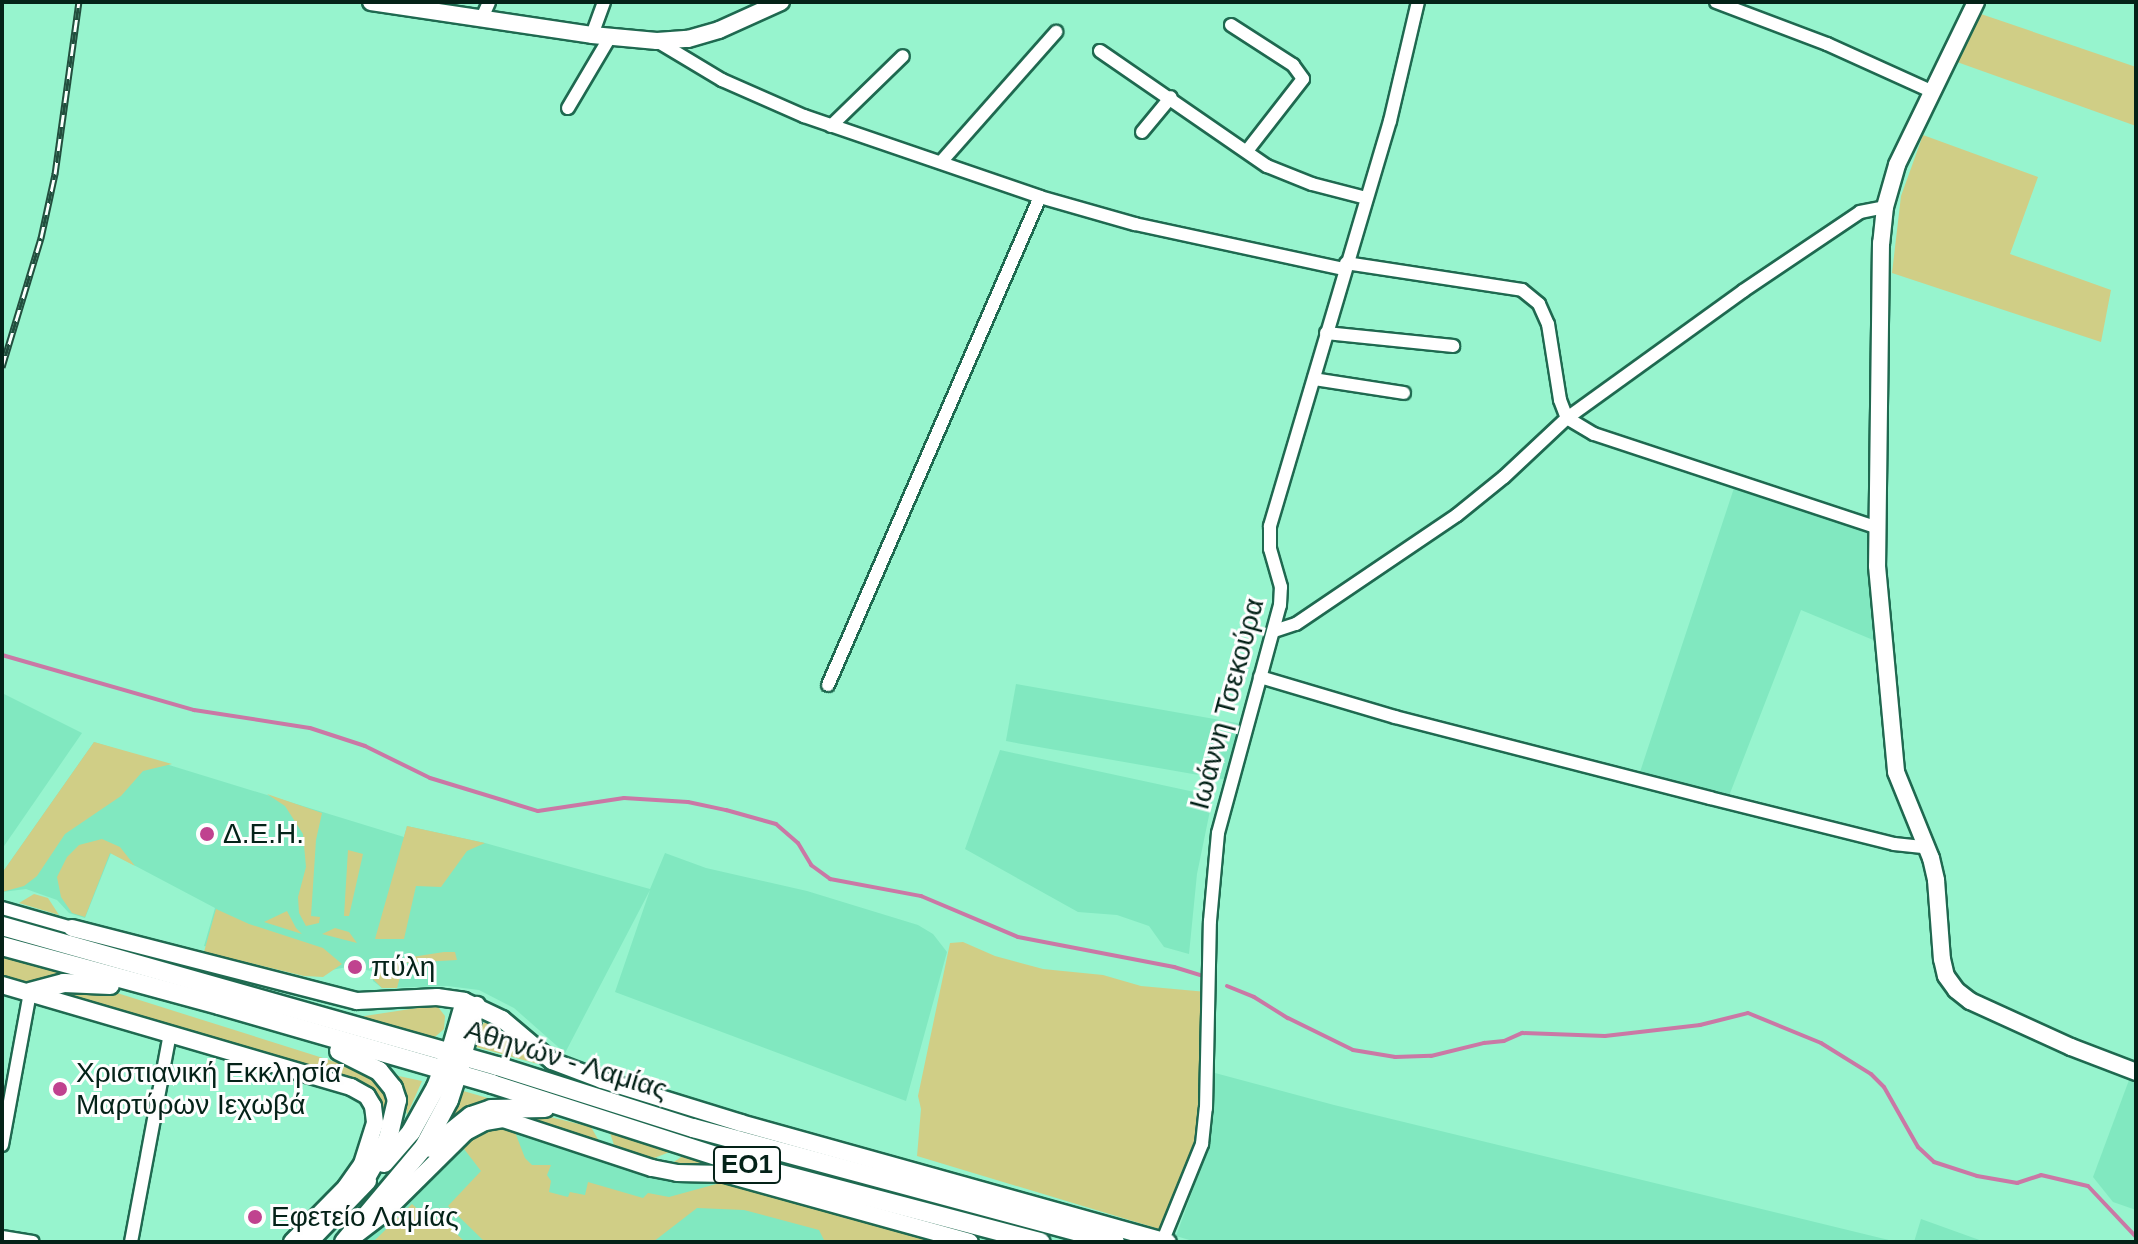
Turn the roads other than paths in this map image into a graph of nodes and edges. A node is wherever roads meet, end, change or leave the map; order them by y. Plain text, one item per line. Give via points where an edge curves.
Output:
1 (371, 2) edge
2 (604, 2) edge
3 (1418, 2) edge
4 (1716, 2) edge
5 (1976, 2) edge
6 (774, 4) edge
7 (486, 10) edge
8 (1231, 25) dead end
9 (1056, 32) dead end
10 (601, 36) junction
11 (657, 41) junction
12 (1100, 51) dead end
13 (903, 56) dead end
14 (1931, 91) junction
15 (1171, 97) junction
16 (568, 108) dead end
17 (831, 126) junction
18 (1142, 132) dead end
19 (1247, 151) junction
20 (941, 162) junction
21 (1040, 197) junction
22 (1366, 198) junction
23 (1885, 207) junction
24 (1345, 266) junction
25 (1326, 333) junction
26 (1453, 346) dead end
27 (1314, 379) junction
28 (1404, 393) dead end
29 (1567, 418) junction
30 (1876, 527) junction
31 (1274, 631) junction
32 (1260, 677) junction
33 (828, 685) dead end
34 (1925, 847) junction
35 (2, 908) edge
36 (2, 926) edge
37 (72, 928) joint
38 (2, 946) edge
39 (2, 985) edge
40 (30, 992) junction
41 (183, 995) junction
42 (470, 1003) junction
43 (219, 1005) junction
44 (170, 1034) junction
45 (453, 1064) junction
46 (2136, 1072) edge
47 (572, 1110) junction
48 (2, 1145) edge
49 (407, 1172) junction
50 (360, 1188) junction
51 (2, 1237) edge
52 (1165, 1241) edge
53 (33, 1242) edge
54 (131, 1242) edge
55 (292, 1242) edge
56 (308, 1242) edge
57 (345, 1242) edge
58 (970, 1242) edge
59 (1041, 1242) edge
60 (1115, 1242) edge

1 - 7 street
2 - 10 street
3 - 22 street, Ιωάννη Τσεκούρα
4 - 14 street
5 - 14 street
6 - 11 street via 719,30
7 - 10 street
8 - 19 street via 1293,65 1303,79
9 - 20 street
10 - 11 street
10 - 16 street
11 - 17 street via 722,80
12 - 15 street
13 - 17 street
14 - 23 street via 1897,165
15 - 18 street
15 - 19 street
17 - 20 street
19 - 22 street via 1280,173
20 - 21 street
21 - 24 street via 1135,224
21 - 33 street
22 - 24 street, Ιωάννη Τσεκούρα
23 - 29 street via 1860,212
23 - 30 street
24 - 25 street, Ιωάννη Τσεκούρα
24 - 29 street via 1522,290 1533,296 1548,324
25 - 26 street
25 - 27 street, Ιωάννη Τσεκούρα
27 - 28 street
27 - 31 street, Ιωάννη Τσεκούρα via 1270,526 1270,549 1281,587
29 - 30 street via 1594,434
29 - 31 street via 1457,515 1296,624
30 - 34 street via 1896,772
31 - 32 street, Ιωάννη Τσεκούρα
32 - 34 street via 1697,795
32 - 52 street, Ιωάννη Τσεκούρα via 1218,833 1202,1144
34 - 46 street via 1936,880 1942,959 1956,990 1970,1001
35 - 37 street
36 - 45 main road, Αθηνών - Λαμίας / ΕΟ1
37 - 42 street via 357,1001 437,997
38 - 41 main road, Αθηνών - Λαμίας / ΕΟ1
39 - 40 street
40 - 41 main road via 83,983
40 - 44 street
40 - 48 street
41 - 43 main road, Αθηνών - Λαμίας / ΕΟ1
42 - 45 street
42 - 52 street via 502,1019 552,1061 602,1080
43 - 45 main road, Αθηνών - Λαμίας / ΕΟ1
43 - 50 main road via 247,1022 362,1060 385,1076 396,1094 396,1116 385,1147
44 - 54 street
44 - 55 street via 351,1087 371,1102 374,1132 357,1174
45 - 47 main road, Αθηνών - Λαμίας / ΕΟ1
45 - 49 main road via 436,1126
45 - 50 main road via 411,1132
45 - 60 main road, Αθηνών - Λαμίας / ΕΟ1
47 - 49 main road via 511,1108 471,1116
47 - 59 main road, Αθηνών - Λαμίας / ΕΟ1 via 735,1162
49 - 57 main road
50 - 56 main road
51 - 53 street
57 - 58 street via 381,1216 466,1132 503,1119 652,1168 725,1174

